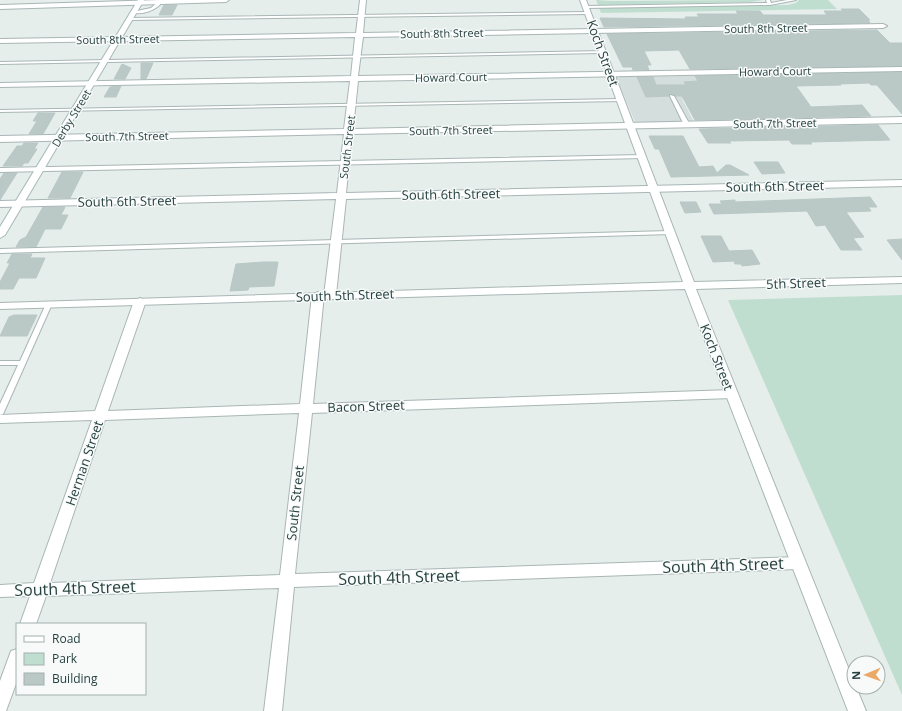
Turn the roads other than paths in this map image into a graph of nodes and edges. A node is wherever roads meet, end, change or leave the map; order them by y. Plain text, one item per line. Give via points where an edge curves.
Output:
1 (226, 0) edge
2 (364, 0) edge
3 (794, 0) edge
4 (141, 1) edge
5 (161, 1) junction
6 (769, 2) edge
7 (0, 7) edge
8 (586, 7) edge
9 (362, 15) junction
10 (132, 16) junction
11 (883, 26) dead end
12 (595, 31) junction
13 (359, 35) junction
14 (118, 38) junction
15 (0, 41) edge
16 (602, 52) junction
17 (357, 57) junction
18 (105, 61) junction
19 (0, 63) edge
20 (902, 69) edge
21 (611, 74) junction
22 (354, 78) junction
23 (92, 84) junction
24 (0, 85) edge
25 (672, 96) dead end
26 (620, 100) junction
27 (351, 105) junction
28 (76, 110) junction
29 (0, 111) edge
30 (902, 120) edge
31 (687, 125) junction
32 (630, 126) junction
33 (349, 132) junction
34 (59, 137) junction
35 (0, 139) edge
36 (642, 158) junction
37 (345, 163) junction
38 (40, 169) junction
39 (0, 170) edge
40 (902, 183) edge
41 (653, 189) junction
42 (341, 196) junction
43 (19, 203) junction
44 (0, 204) edge
45 (670, 233) junction
46 (0, 235) edge
47 (336, 243) junction
48 (0, 251) edge
49 (902, 280) edge
50 (690, 287) junction
51 (324, 295) junction
52 (140, 302) junction
53 (49, 304) junction
54 (0, 306) edge
55 (0, 363) edge
56 (22, 363) junction
57 (732, 394) junction
58 (306, 408) junction
59 (0, 412) edge
60 (101, 416) junction
61 (0, 419) edge
62 (798, 563) junction
63 (287, 581) junction
64 (40, 589) junction
65 (0, 590) edge
66 (28, 623) edge
67 (16, 659) edge
68 (0, 706) edge
69 (273, 711) edge
70 (857, 711) edge

1 - 5 street
2 - 9 street, South Street
3 - 6 lane
4 - 5 street
4 - 7 street
4 - 10 street, Derby Street
5 - 10 lane via 149,11
6 - 8 lane
8 - 9 lane
8 - 12 street, Koch Street
9 - 10 lane
9 - 13 street, South Street
10 - 14 street, Derby Street
11 - 12 street, South 8th Street
12 - 13 street, South 8th Street
12 - 16 street, Koch Street
13 - 14 street, South 8th Street
13 - 17 street, South Street
14 - 15 street, South 8th Street
14 - 18 street, Derby Street
16 - 17 lane
16 - 21 street, Koch Street
17 - 18 lane
17 - 22 street, South Street
18 - 19 lane
18 - 23 street, Derby Street
20 - 21 street, Howard Court
21 - 22 street, Howard Court
21 - 26 street, Koch Street
22 - 23 street, Howard Court
22 - 27 street, South Street
23 - 24 street, Howard Court
23 - 28 street, Derby Street
25 - 31 lane
26 - 27 lane
26 - 32 street, Koch Street
27 - 28 lane
27 - 33 street, South Street
28 - 29 lane
28 - 34 street, Derby Street
30 - 31 street, South 7th Street
31 - 32 street, South 7th Street
32 - 33 street, South 7th Street
32 - 36 street, Koch Street
33 - 34 street, South 7th Street
33 - 37 street, South Street
34 - 35 street, South 7th Street
34 - 38 street, Derby Street
36 - 37 lane
36 - 41 street, Koch Street
37 - 38 lane
37 - 42 street, South Street
38 - 39 lane
38 - 43 street, Derby Street
40 - 41 street, South 6th Street
41 - 42 street, South 6th Street
41 - 45 street, Koch Street
42 - 43 street, South 6th Street
42 - 47 street, South Street
43 - 44 street, South 6th Street
43 - 46 street, Derby Street
45 - 47 lane
45 - 50 street, Koch Street
47 - 48 lane
47 - 51 street, South Street
49 - 50 street, 5th Street
50 - 51 street, South 5th Street
50 - 57 street, Koch Street
51 - 52 street, South 5th Street
51 - 58 street, South Street
52 - 53 street, South 5th Street
52 - 60 street, Herman Street
53 - 54 street, South 5th Street
53 - 56 lane
55 - 56 lane
56 - 59 lane
57 - 58 street, Bacon Street
57 - 62 street, Koch Street
58 - 60 street, Bacon Street
58 - 63 street, South Street
60 - 61 street, Bacon Street
60 - 64 street, Herman Street
62 - 63 street, South 4th Street
62 - 70 street, Koch Street
63 - 64 street, South 4th Street
63 - 69 street, South Street
64 - 65 street, South 4th Street
64 - 66 street, Herman Street
67 - 68 street

